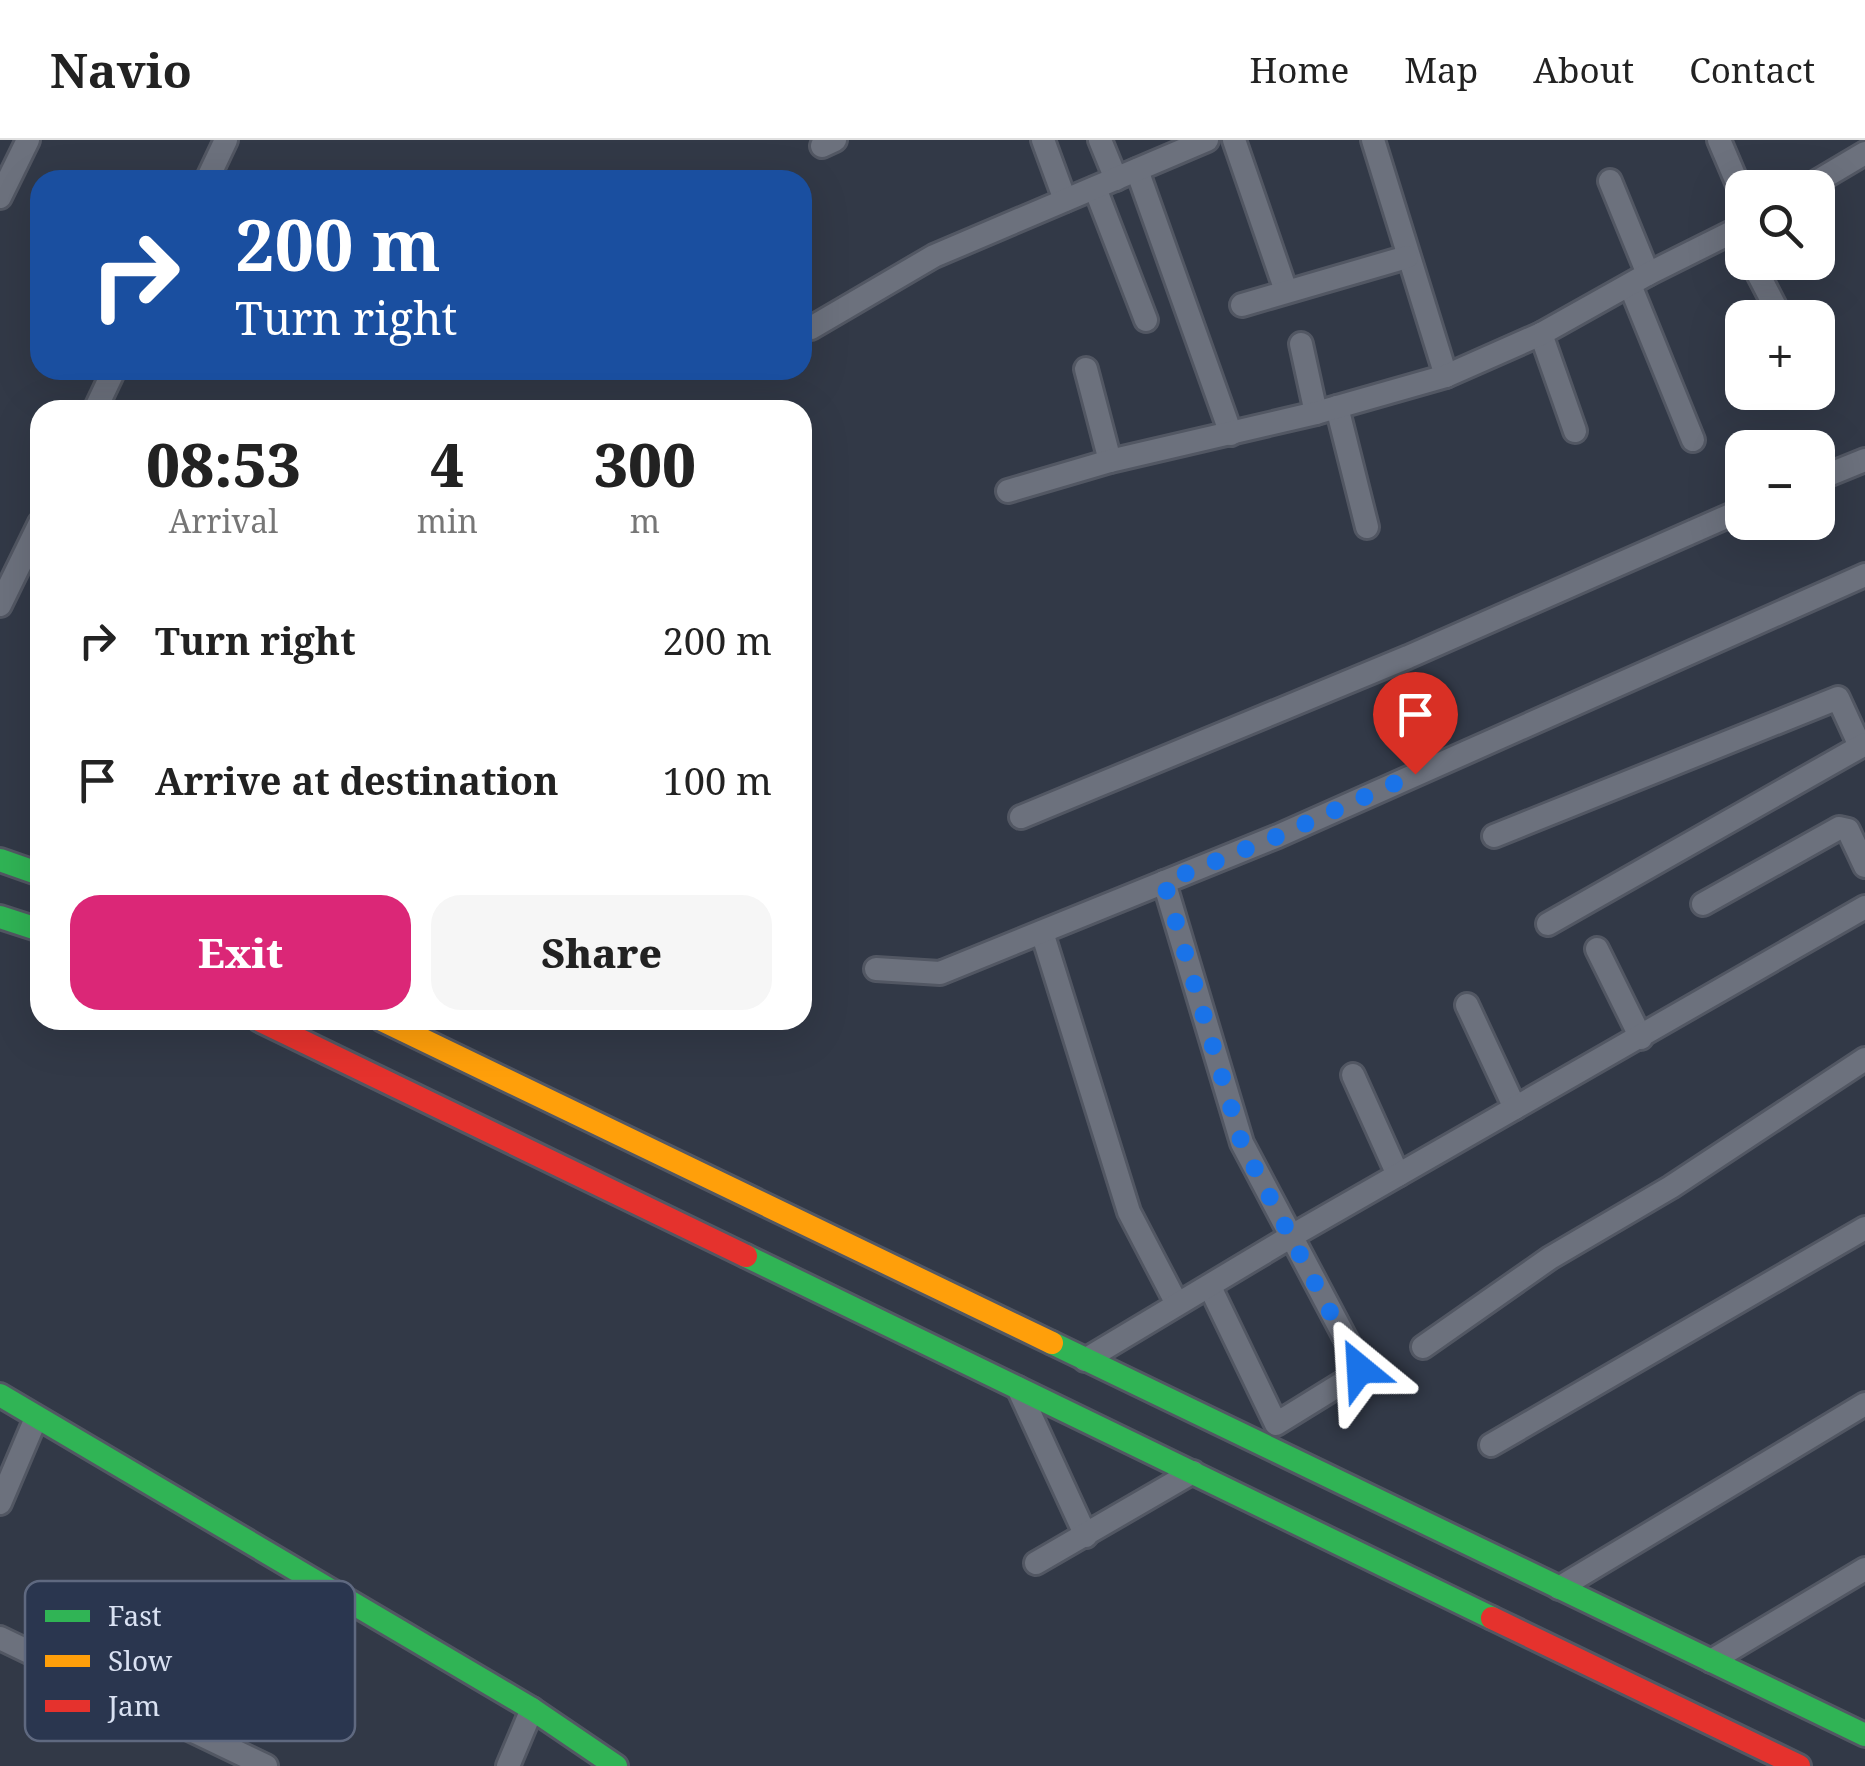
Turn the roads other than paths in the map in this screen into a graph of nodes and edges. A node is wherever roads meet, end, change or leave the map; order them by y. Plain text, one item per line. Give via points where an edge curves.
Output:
1 (28, 140) edge
2 (226, 140) edge
3 (1043, 140) edge
4 (1100, 140) edge
5 (1207, 140) edge
6 (1234, 140) edge
7 (1374, 140) edge
8 (1719, 140) edge
9 (1172, 147) edge
10 (1856, 151) edge
11 (212, 170) edge
12 (1732, 170) edge
13 (1830, 170) edge
14 (1116, 179) junction
15 (1610, 181) dead end
16 (0, 197) edge
17 (1065, 200) junction
18 (1725, 241) edge
19 (1407, 257) junction
20 (1639, 280) junction
21 (1286, 291) junction
22 (1242, 305) dead end
23 (1146, 320) dead end
24 (812, 327) edge
25 (1541, 334) junction
26 (1301, 344) dead end
27 (1086, 370) dead end
28 (1446, 376) junction
29 (1327, 410) junction
30 (1575, 430) dead end
31 (1231, 434) junction
32 (1692, 440) dead end
33 (1110, 460) junction
34 (1865, 460) edge
35 (1835, 472) edge
36 (1008, 491) dead end
37 (1725, 517) edge
38 (1366, 527) dead end
39 (30, 544) edge
40 (1865, 574) edge
41 (0, 605) edge
42 (1862, 745) edge
43 (1021, 817) dead end
44 (1494, 836) dead end
45 (0, 860) edge
46 (1865, 866) edge
47 (30, 870) edge
48 (1164, 882) junction
49 (1703, 904) dead end
50 (1865, 906) edge
51 (0, 916) edge
52 (1548, 924) dead end
53 (30, 926) edge
54 (1042, 932) junction
55 (1597, 948) dead end
56 (876, 969) dead end
57 (1466, 1005) dead end
58 (279, 1030) edge
59 (403, 1030) edge
60 (1641, 1038) junction
61 (1865, 1060) edge
62 (1352, 1075) dead end
63 (1515, 1108) junction
64 (1398, 1175) junction
65 (1865, 1228) edge
66 (1290, 1236) junction
67 (1210, 1287) junction
68 (1178, 1304) junction
69 (1422, 1347) dead end
70 (1085, 1360) junction
71 (1018, 1388) junction
72 (0, 1395) edge
73 (1865, 1404) edge
74 (36, 1418) junction
75 (1173, 1433) junction
76 (1491, 1445) dead end
77 (1193, 1472) junction
78 (0, 1503) edge
79 (1086, 1536) junction
80 (1036, 1563) dead end
81 (1865, 1568) edge
82 (314, 1581) edge
83 (1558, 1588) junction
84 (355, 1605) edge
85 (0, 1638) edge
86 (25, 1650) edge
87 (1711, 1661) junction
88 (532, 1709) junction
89 (1860, 1727) edge
90 (214, 1741) edge
91 (266, 1766) edge
92 (508, 1766) edge
93 (616, 1766) edge
94 (1799, 1766) edge

1 - 16 street
2 - 11 street
3 - 17 street
4 - 14 street
5 - 9 street
6 - 21 street
7 - 19 street
8 - 12 street
9 - 14 street
10 - 13 street
14 - 17 street
14 - 23 street
14 - 31 street
15 - 20 street
17 - 24 street via 934,256
18 - 20 street
19 - 21 street
19 - 28 street
20 - 25 street
20 - 32 street
21 - 22 street
25 - 28 street
25 - 30 street
26 - 29 street
27 - 33 street
28 - 29 street
29 - 31 street
29 - 38 street
31 - 33 street
33 - 36 street
34 - 35 street
37 - 43 street
39 - 41 street
40 - 48 street
42 - 44 street via 1838,698
42 - 52 street
45 - 47 street
46 - 49 street via 1848,830 1838,828
48 - 54 street
48 - 66 street via 1232,1118
50 - 60 street
51 - 53 street
54 - 56 street via 940,973
54 - 68 street via 1129,1212
55 - 60 street
57 - 63 street
58 - 71 street
59 - 70 street
60 - 63 street
61 - 69 street via 1550,1258
62 - 64 street
63 - 64 street
64 - 66 street
65 - 76 street
66 - 67 street
66 - 67 street via 1358,1364 1356,1374 1276,1424
67 - 68 street
68 - 70 street
70 - 75 street
71 - 75 street
71 - 79 street
72 - 74 street
73 - 83 street
74 - 78 street
74 - 82 street
75 - 77 street
75 - 83 street
77 - 79 street
77 - 94 street
79 - 80 street
81 - 87 street
83 - 87 street
84 - 88 street
85 - 86 street
87 - 89 street
88 - 92 street
88 - 93 street
90 - 91 street

